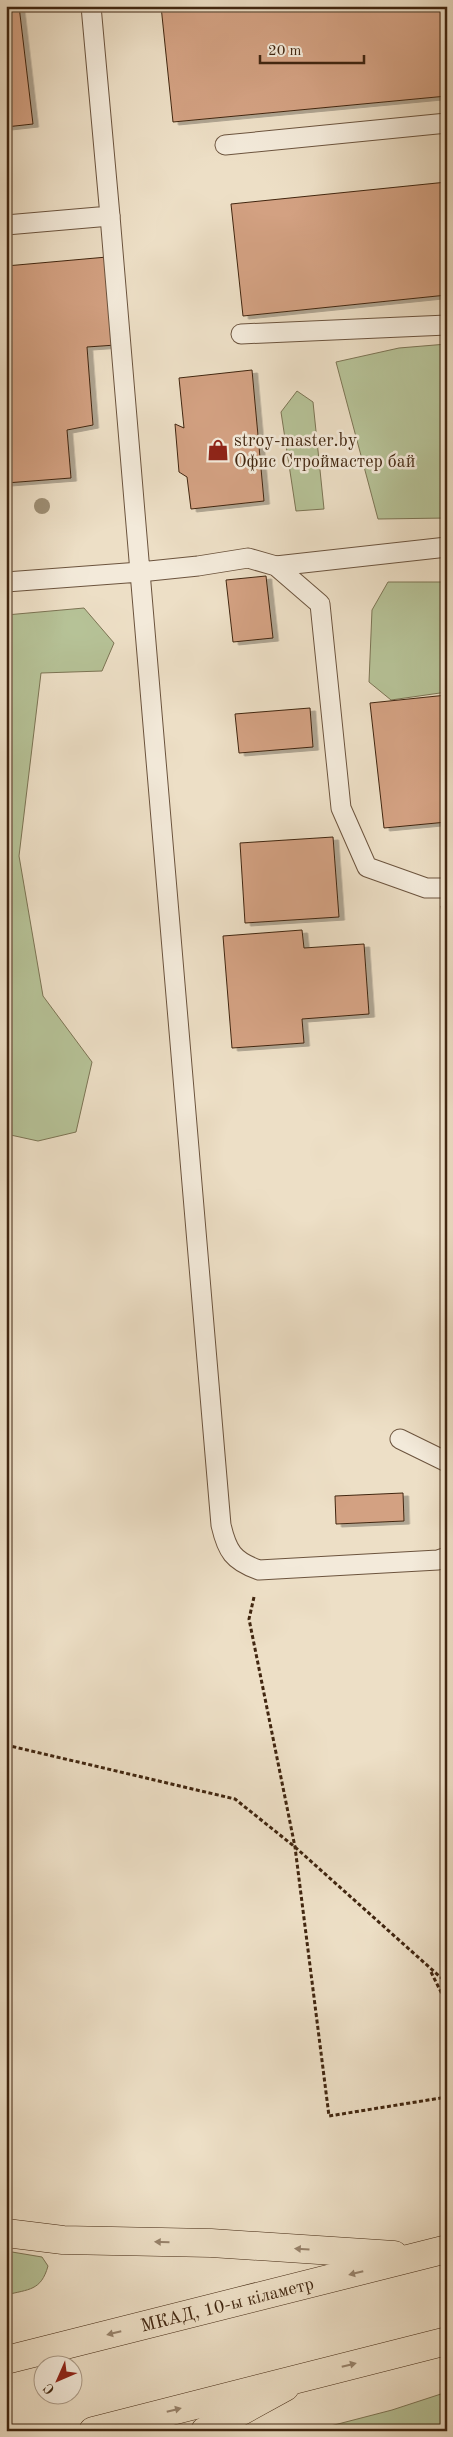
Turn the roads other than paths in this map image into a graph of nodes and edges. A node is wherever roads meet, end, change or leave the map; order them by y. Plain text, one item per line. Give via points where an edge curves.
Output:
1 (92, 6) edge
2 (447, 123) edge
3 (225, 144) dead end
4 (110, 216) junction
5 (6, 225) edge
6 (447, 325) edge
7 (241, 334) dead end
8 (447, 547) edge
9 (276, 566) junction
10 (140, 572) junction
11 (6, 582) edge
12 (447, 888) edge
13 (400, 1439) dead end
14 (447, 1462) edge
15 (447, 1557) edge
16 (6, 2234) edge
17 (447, 2249) edge
18 (421, 2256) junction
19 (446, 2341) edge
20 (6, 2360) edge
21 (302, 2377) junction
22 (93, 2431) edge
23 (205, 2431) edge

1 - 4 lane
2 - 3 lane
4 - 5 lane
4 - 10 lane
6 - 7 lane
8 - 9 lane
9 - 10 lane via 248,558
9 - 12 lane via 320,604 341,808 367,867 426,888
10 - 11 lane
10 - 15 lane via 221,1525 225,1541 233,1556 244,1565 259,1570
13 - 14 lane
18 -> 16 main road via 211,2243 63,2240
17 - 18 main road, МКАД, 10-ы кіламетр
18 -> 20 main road, МКАД, 10-ы кіламетр
21 -> 19 main road
22 -> 21 main road
21 - 23 main road

